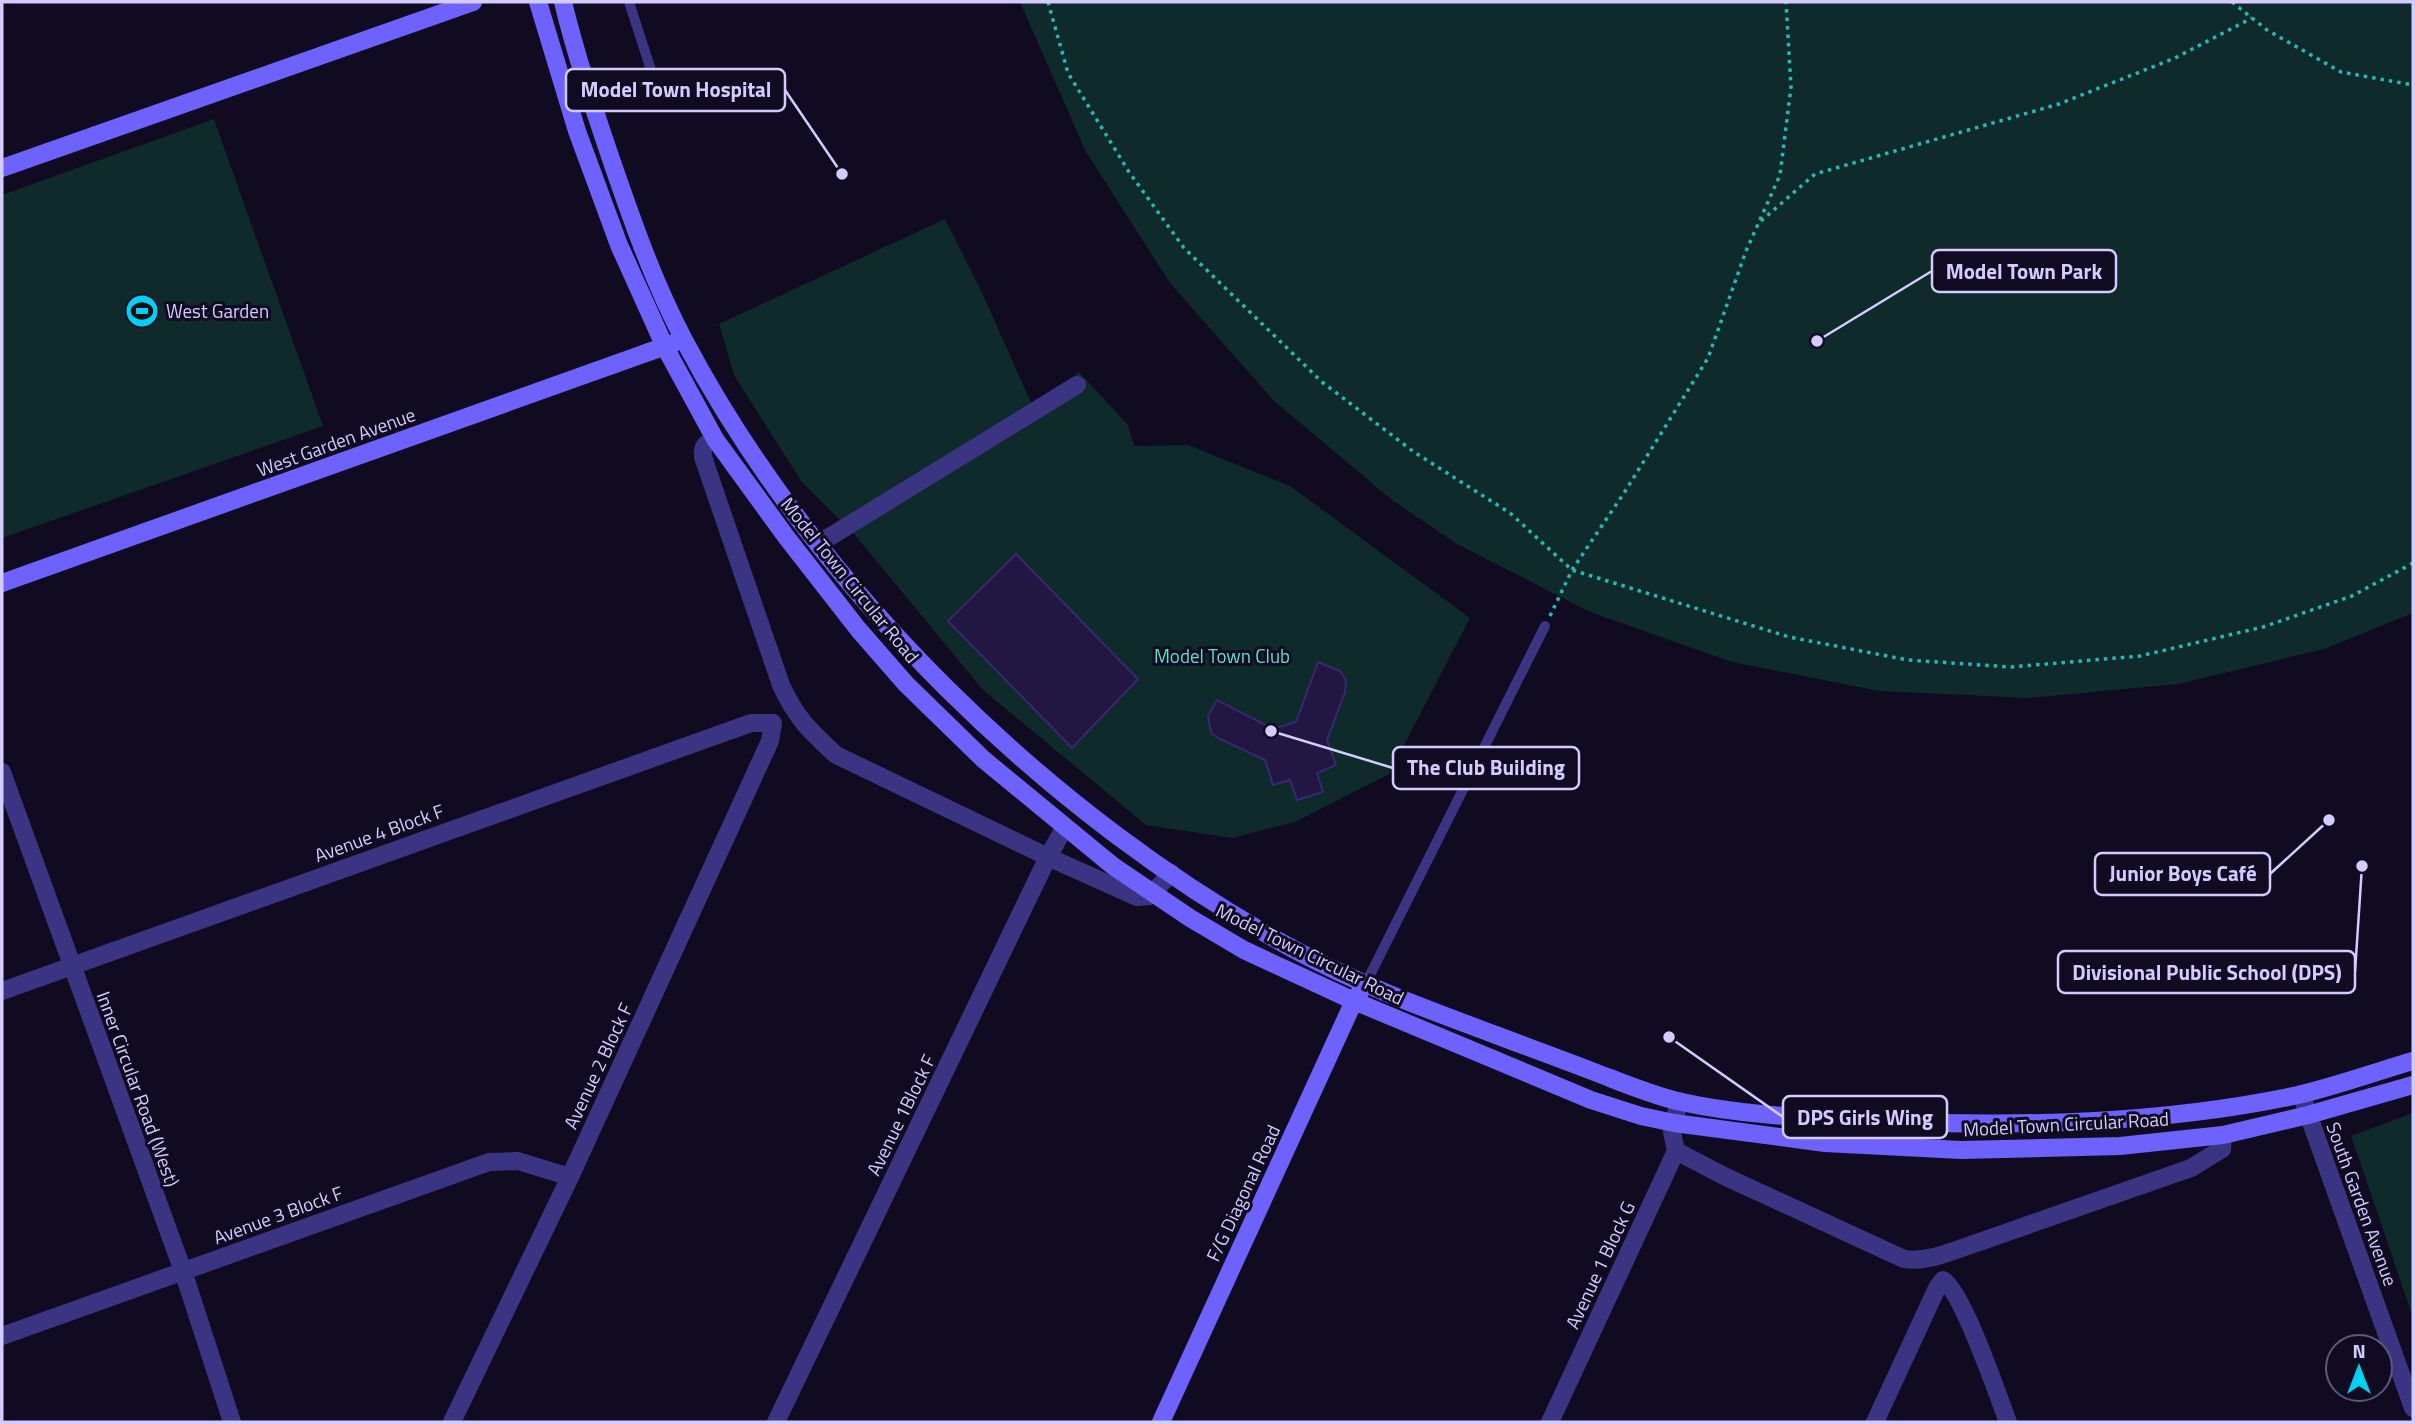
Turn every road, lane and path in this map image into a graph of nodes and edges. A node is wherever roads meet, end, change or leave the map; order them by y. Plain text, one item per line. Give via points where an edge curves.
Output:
1 (473, 2) edge
2 (538, 2) edge
3 (563, 2) edge
4 (629, 2) edge
5 (1048, 2) edge
6 (1786, 2) edge
7 (2232, 2) edge
8 (2252, 18) junction
9 (651, 70) dead end
10 (2413, 85) edge
11 (2, 168) edge
12 (1759, 222) junction
13 (684, 339) junction
14 (665, 347) junction
15 (1077, 385) dead end
16 (715, 439) junction
17 (818, 544) junction
18 (2413, 563) edge
19 (1572, 570) junction
20 (2, 583) edge
21 (1545, 626) joint
22 (792, 710) junction
23 (773, 723) junction
24 (2, 772) edge
25 (1065, 827) junction
26 (1048, 857) junction
27 (1171, 873) junction
28 (1154, 893) junction
29 (71, 966) junction
30 (1366, 983) junction
31 (2, 991) edge
32 (1354, 1001) junction
33 (2413, 1061) edge
34 (2413, 1085) edge
35 (2301, 1094) junction
36 (1679, 1101) junction
37 (2308, 1115) junction
38 (1674, 1123) junction
39 (2223, 1135) junction
40 (1676, 1151) junction
41 (570, 1177) junction
42 (1935, 1257) junction
43 (183, 1271) junction
44 (1943, 1280) junction
45 (2, 1336) edge
46 (2413, 1408) edge
47 (232, 1422) edge
48 (452, 1422) edge
49 (776, 1422) edge
50 (1160, 1422) edge
51 (1550, 1422) edge
52 (1875, 1422) edge
53 (2008, 1422) edge

1 - 11 main road
2 - 14 main road, Model Town Circular Road via 614,232
3 - 13 main road, Model Town Circular Road via 640,244
4 - 9 lane
5 - 19 path via 1068,73 1129,173 1184,248 1322,382 1414,452 1510,513
6 - 12 path via 1791,86 1780,175
7 - 8 path
8 - 10 path via 2341,72
8 - 12 path via 2175,58 2059,104 1815,174
12 - 19 path via 1707,358
13 - 14 main road, West Garden Avenue
13 - 17 main road, Model Town Circular Road via 752,453
14 - 16 main road, Model Town Circular Road
14 - 20 main road, West Garden Avenue
15 - 17 street
16 - 22 street via 706,443 703,457
16 - 25 main road, Model Town Circular Road via 787,538 898,675 983,759
17 - 27 main road, Model Town Circular Road via 930,670 1004,743 1058,791
18 - 19 path via 2351,596 2263,627 2140,656 2011,667 1908,660 1789,636
19 - 21 path
21 - 30 lane
22 - 23 street
22 - 26 street via 836,755
23 - 29 street, Avenue 4 Block F via 751,723
23 - 41 street, Avenue 2 Block F via 770,741
24 - 29 street, Inner Circular Road (West)
25 - 26 street, Avenue 1Block F
25 - 28 main road, Model Town Circular Road
26 - 28 street via 1138,897
26 - 49 street, Avenue 1Block F
27 - 28 street
27 - 30 main road, Model Town Circular Road via 1301,954
28 - 32 main road, Model Town Circular Road via 1244,950
29 - 31 street, Avenue 4 Block F
29 - 43 street, Inner Circular Road (West)
30 - 32 main road, F/G Diagonal Road
30 - 36 main road, Model Town Circular Road
32 - 38 main road, Model Town Circular Road via 1591,1100
32 - 50 main road, F/G Diagonal Road
33 - 35 main road, Model Town Circular Road
34 - 37 main road, Model Town Circular Road
35 - 36 main road, Model Town Circular Road via 2198,1112 2104,1121 2024,1122 1783,1116
35 - 37 street, South Garden Avenue
36 - 38 street, Avenue 1 Block G
37 - 39 main road, Model Town Circular Road
37 - 46 street, South Garden Avenue
38 - 39 main road, Model Town Circular Road via 1899,1149 2120,1146
38 - 40 street, Avenue 1 Block G
39 - 42 street via 2222,1149 2191,1168
40 - 42 street via 1904,1259
40 - 51 street, Avenue 1 Block G
41 - 43 street, Avenue 3 Block F via 518,1161 489,1163
41 - 48 street, Avenue 2 Block F
42 - 44 street
43 - 45 street, Avenue 3 Block F
43 - 47 street, Inner Circular Road (West)
44 - 52 street
44 - 53 street via 1957,1298

